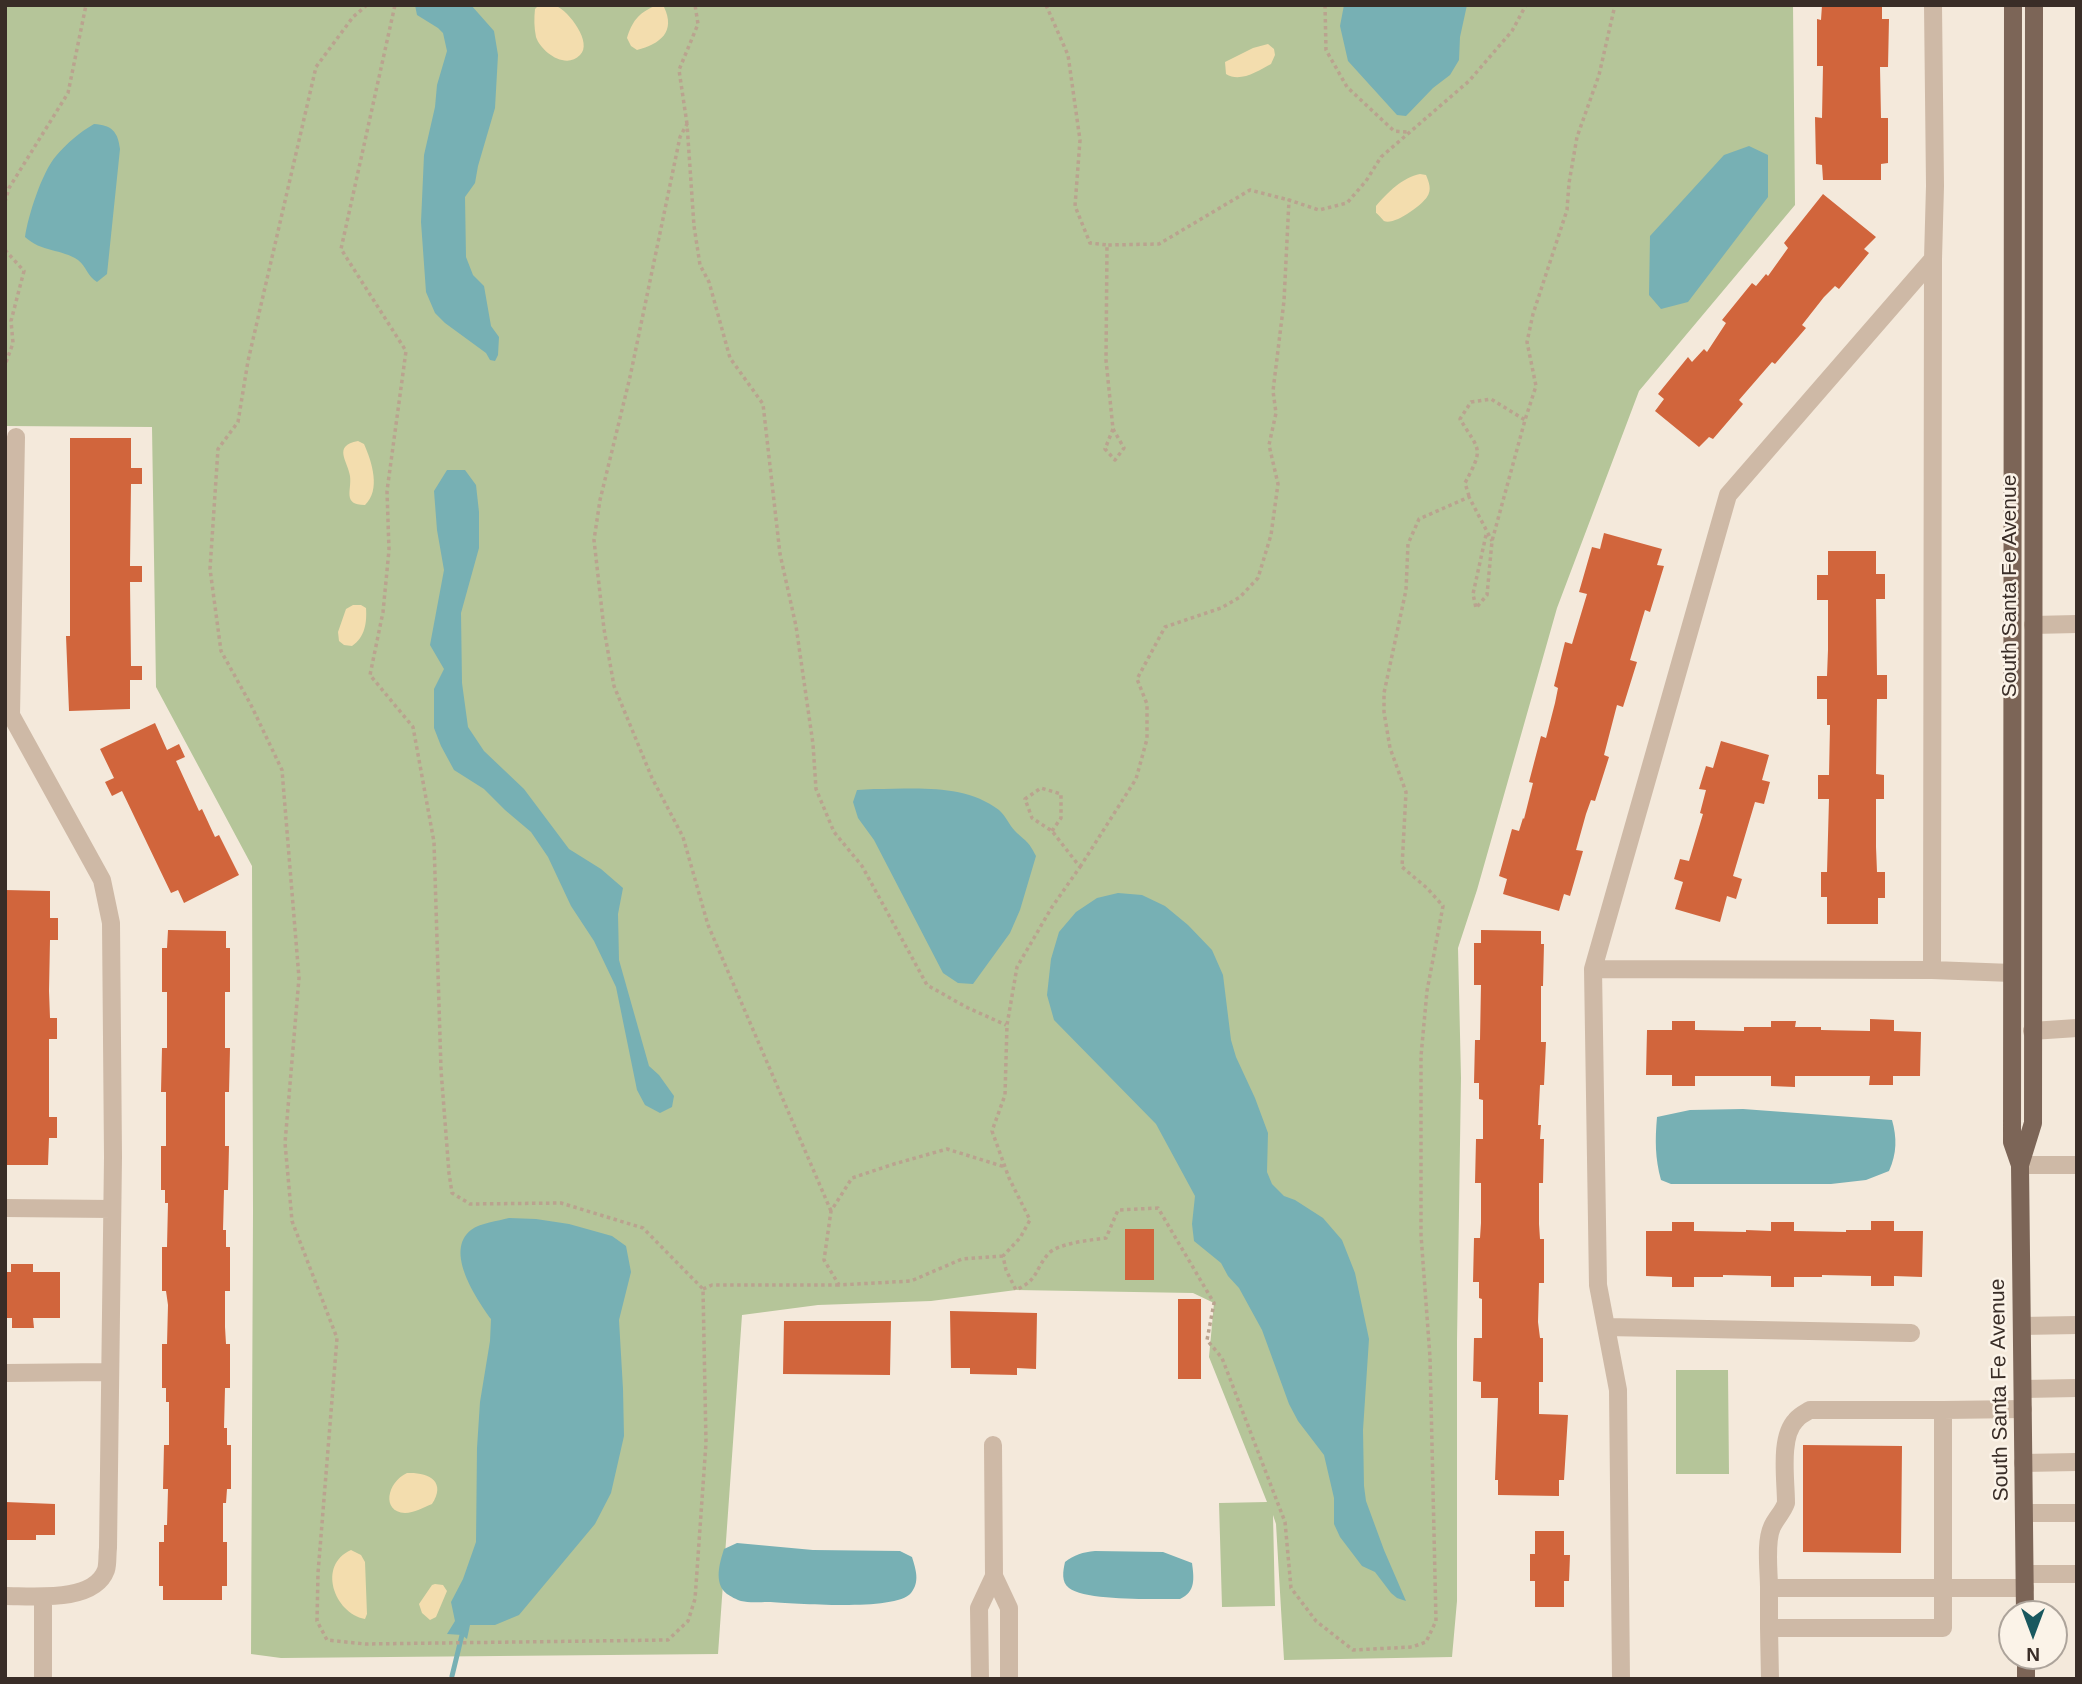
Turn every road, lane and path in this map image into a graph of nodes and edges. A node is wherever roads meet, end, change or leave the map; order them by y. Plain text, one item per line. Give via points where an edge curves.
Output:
1 (86, 5) edge
2 (367, 5) edge
3 (396, 5) edge
4 (695, 5) edge
5 (1046, 5) edge
6 (1325, 5) edge
7 (1526, 5) edge
8 (1615, 5) edge
9 (1933, 5) edge
10 (2013, 5) edge
11 (2034, 5) edge
12 (687, 124) junction
13 (1409, 132) junction
14 (1289, 200) junction
15 (5, 202) edge
16 (1107, 245) junction
17 (5, 250) edge
18 (1933, 259) junction
19 (5, 365) edge
20 (1525, 420) junction
21 (1113, 429) junction
22 (16, 437) dead end
23 (1469, 497) junction
24 (1487, 533) junction
25 (1492, 541) junction
26 (10, 550) edge
27 (2077, 624) edge
28 (2033, 625) junction
29 (8, 715) edge
30 (1052, 831) junction
31 (1080, 867) junction
32 (1593, 969) junction
33 (1932, 970) junction
34 (2012, 973) junction
35 (1007, 1025) junction
36 (2077, 1028) edge
37 (2032, 1031) junction
38 (2020, 1165) junction
39 (2077, 1165) edge
40 (1005, 1167) junction
41 (5, 1208) edge
42 (112, 1209) junction
43 (831, 1211) junction
44 (1003, 1256) junction
45 (839, 1285) junction
46 (703, 1289) junction
47 (2077, 1325) edge
48 (1606, 1326) junction
49 (2022, 1326) junction
50 (1910, 1333) dead end
51 (110, 1372) junction
52 (5, 1373) edge
53 (2077, 1388) edge
54 (2023, 1389) junction
55 (2023, 1409) junction
56 (1943, 1410) junction
57 (993, 1445) dead end
58 (2077, 1462) edge
59 (2023, 1463) junction
60 (2024, 1513) junction
61 (2077, 1513) edge
62 (2077, 1574) edge
63 (994, 1576) junction
64 (2025, 1581) junction
65 (1769, 1588) junction
66 (1943, 1589) junction
67 (5, 1596) edge
68 (43, 1597) junction
69 (2025, 1600) edge
70 (1769, 1628) junction
71 (43, 1679) edge
72 (980, 1679) edge
73 (1009, 1679) edge
74 (1621, 1679) edge
75 (1770, 1679) edge

1 - 15 path via 68,93 9,188
2 - 46 path via 316,67 238,422 218,449 210,569 221,651 282,770 299,978 285,1143 292,1221 337,1338 318,1573 317,1620 327,1640 474,1644 668,1640 688,1620 695,1599 706,1443
3 - 46 path via 341,249 406,351 387,491 389,550 383,612 370,675 413,727 434,842 442,1070 452,1193 470,1204 561,1203 643,1228
4 - 12 path via 698,24 679,70
5 - 16 path via 1070,67 1080,140 1075,206 1090,243
6 - 13 path via 1326,50 1346,87 1394,131
7 - 13 path via 1513,31 1469,81
8 - 20 path via 1599,75 1577,136 1567,210 1533,314 1527,342 1536,386
9 - 18 street
10 - 34 main road, South Santa Fe Avenue
11 - 28 main road, South Santa Fe Avenue
12 - 35 path via 700,265 730,358 763,404 780,554 796,626 816,789 834,832 862,866 927,985
12 - 43 path via 680,136 600,500 594,540 604,629 614,686 652,778 683,837 708,925
13 - 14 path via 1381,157 1347,203 1320,210
14 - 16 path via 1250,190 1159,244
14 - 31 path via 1273,391 1276,413 1269,445 1278,484 1272,535 1258,578 1240,597 1165,627 1137,679 1147,704 1147,739 1136,779
16 - 21 path via 1106,360
17 - 19 path via 24,271
18 - 32 street via 1728,495
18 - 33 street
20 - 23 path via 1491,399 1471,402 1460,419 1478,449 1465,483
20 - 25 path
21 - 21 path via 1124,448 1115,460 1105,449
22 - 26 street
23 - 24 path
23 - 44 path via 1419,519 1408,544 1406,590 1384,693 1390,748 1406,792 1402,867 1443,906 1421,1056 1421,1235 1430,1357 1436,1620 1426,1642 1353,1650 1316,1620 1291,1588 1285,1522 1222,1358 1207,1340 1214,1303 1158,1208 1118,1210 1106,1238 1050,1252 1030,1284 1016,1290
24 - 25 path
24 - 25 path via 1473,594 1476,608 1487,595
26 - 29 street
27 - 28 street
28 - 37 main road, South Santa Fe Avenue
29 - 42 street via 102,880 111,923
30 - 30 path via 1032,818 1025,799 1041,788 1060,793 1060,818
30 - 31 path
31 - 35 path via 1017,967
32 - 33 street
32 - 48 street via 1598,1285
33 - 34 street
34 - 38 main road, South Santa Fe Avenue via 2012,1142
35 - 40 path via 1005,1095 992,1131
36 - 37 street
37 - 38 main road, South Santa Fe Avenue via 2033,1123
38 - 39 street
38 - 49 main road, South Santa Fe Avenue
40 - 43 path via 947,1149 852,1178
40 - 44 path via 1030,1220
41 - 42 street
42 - 51 street
43 - 45 path via 824,1260
44 - 45 path via 961,1259 911,1281
45 - 46 path via 712,1285
47 - 49 street
48 - 50 street
48 - 74 street via 1618,1390
49 - 54 main road, South Santa Fe Avenue
51 - 52 street
51 - 68 street via 106,1571 93,1587
53 - 54 street
54 - 55 main road, South Santa Fe Avenue
55 - 56 street
55 - 59 main road, South Santa Fe Avenue
56 - 65 street via 1810,1410 1795,1420 1785,1443 1786,1503 1769,1535
56 - 66 street
57 - 63 street
58 - 59 street
59 - 60 main road, South Santa Fe Avenue
60 - 61 street
60 - 64 main road, South Santa Fe Avenue
62 - 64 street
63 - 72 street via 979,1608
63 - 73 street via 1009,1608
64 - 66 street
64 - 69 main road, South Santa Fe Avenue
65 - 66 street
65 - 70 street
66 - 70 street via 1943,1628
67 - 68 street
68 - 71 street
70 - 75 street

